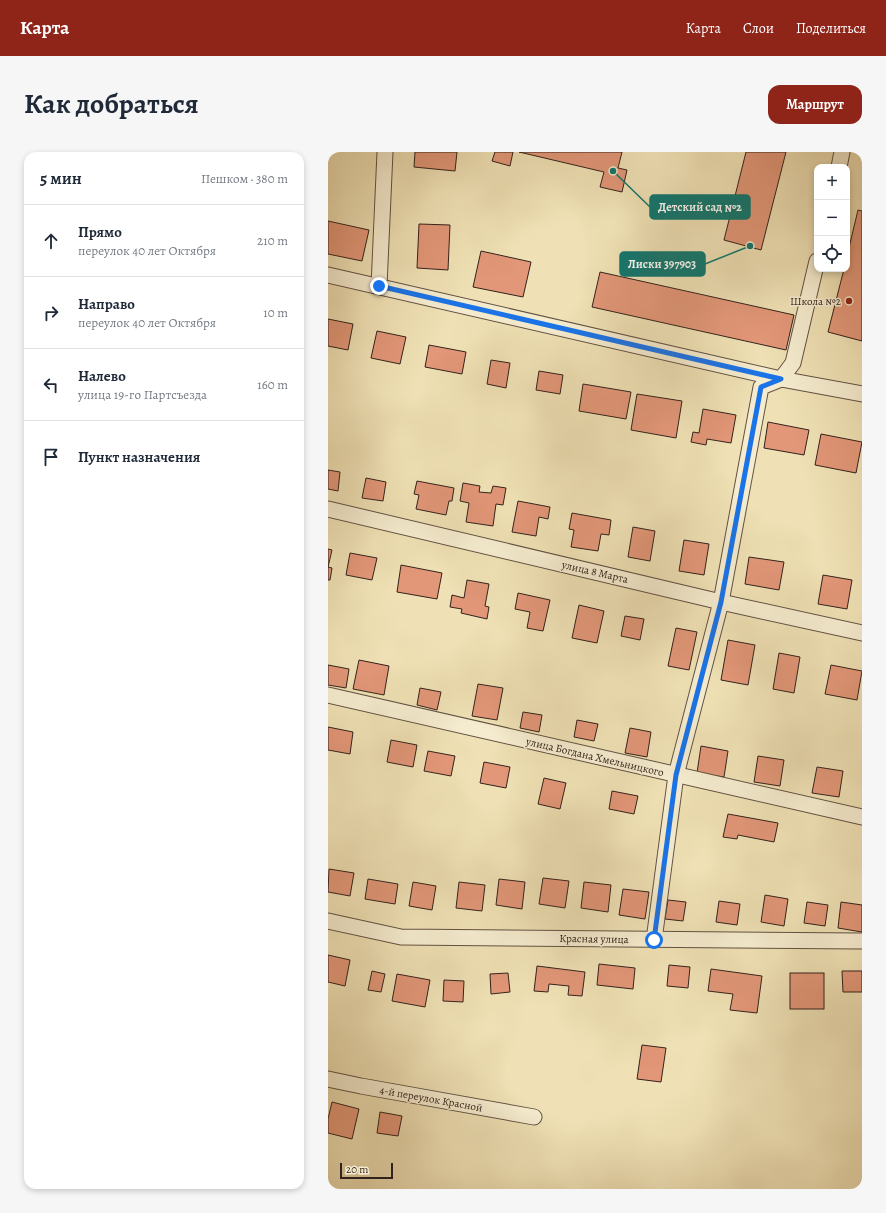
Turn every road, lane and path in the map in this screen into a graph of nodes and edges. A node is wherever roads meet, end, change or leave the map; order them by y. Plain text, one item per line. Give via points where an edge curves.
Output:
1 (385, 152) edge
2 (842, 152) edge
3 (840, 164) edge
4 (814, 272) edge
5 (328, 275) edge
6 (379, 286) junction
7 (781, 379) junction
8 (862, 394) edge
9 (328, 509) edge
10 (721, 602) junction
11 (862, 633) edge
12 (328, 695) edge
13 (676, 775) junction
14 (862, 816) edge
15 (328, 921) edge
16 (654, 940) junction
17 (862, 941) edge
18 (328, 1079) edge
19 (534, 1117) dead end

1 - 6 street
2 - 3 street
4 - 7 street via 793,363
5 - 6 street
6 - 7 street
7 - 8 street
7 - 10 street via 761,387
9 - 10 street, улица 8 Марта
10 - 11 street, улица 8 Марта
10 - 13 street
12 - 13 street, улица Богдана Хмельницкого
13 - 14 street, улица Богдана Хмельницкого
13 - 16 street
15 - 16 street, Красная улица via 401,937
16 - 17 street, Красная улица
18 - 19 street, 4-й переулок Красной

